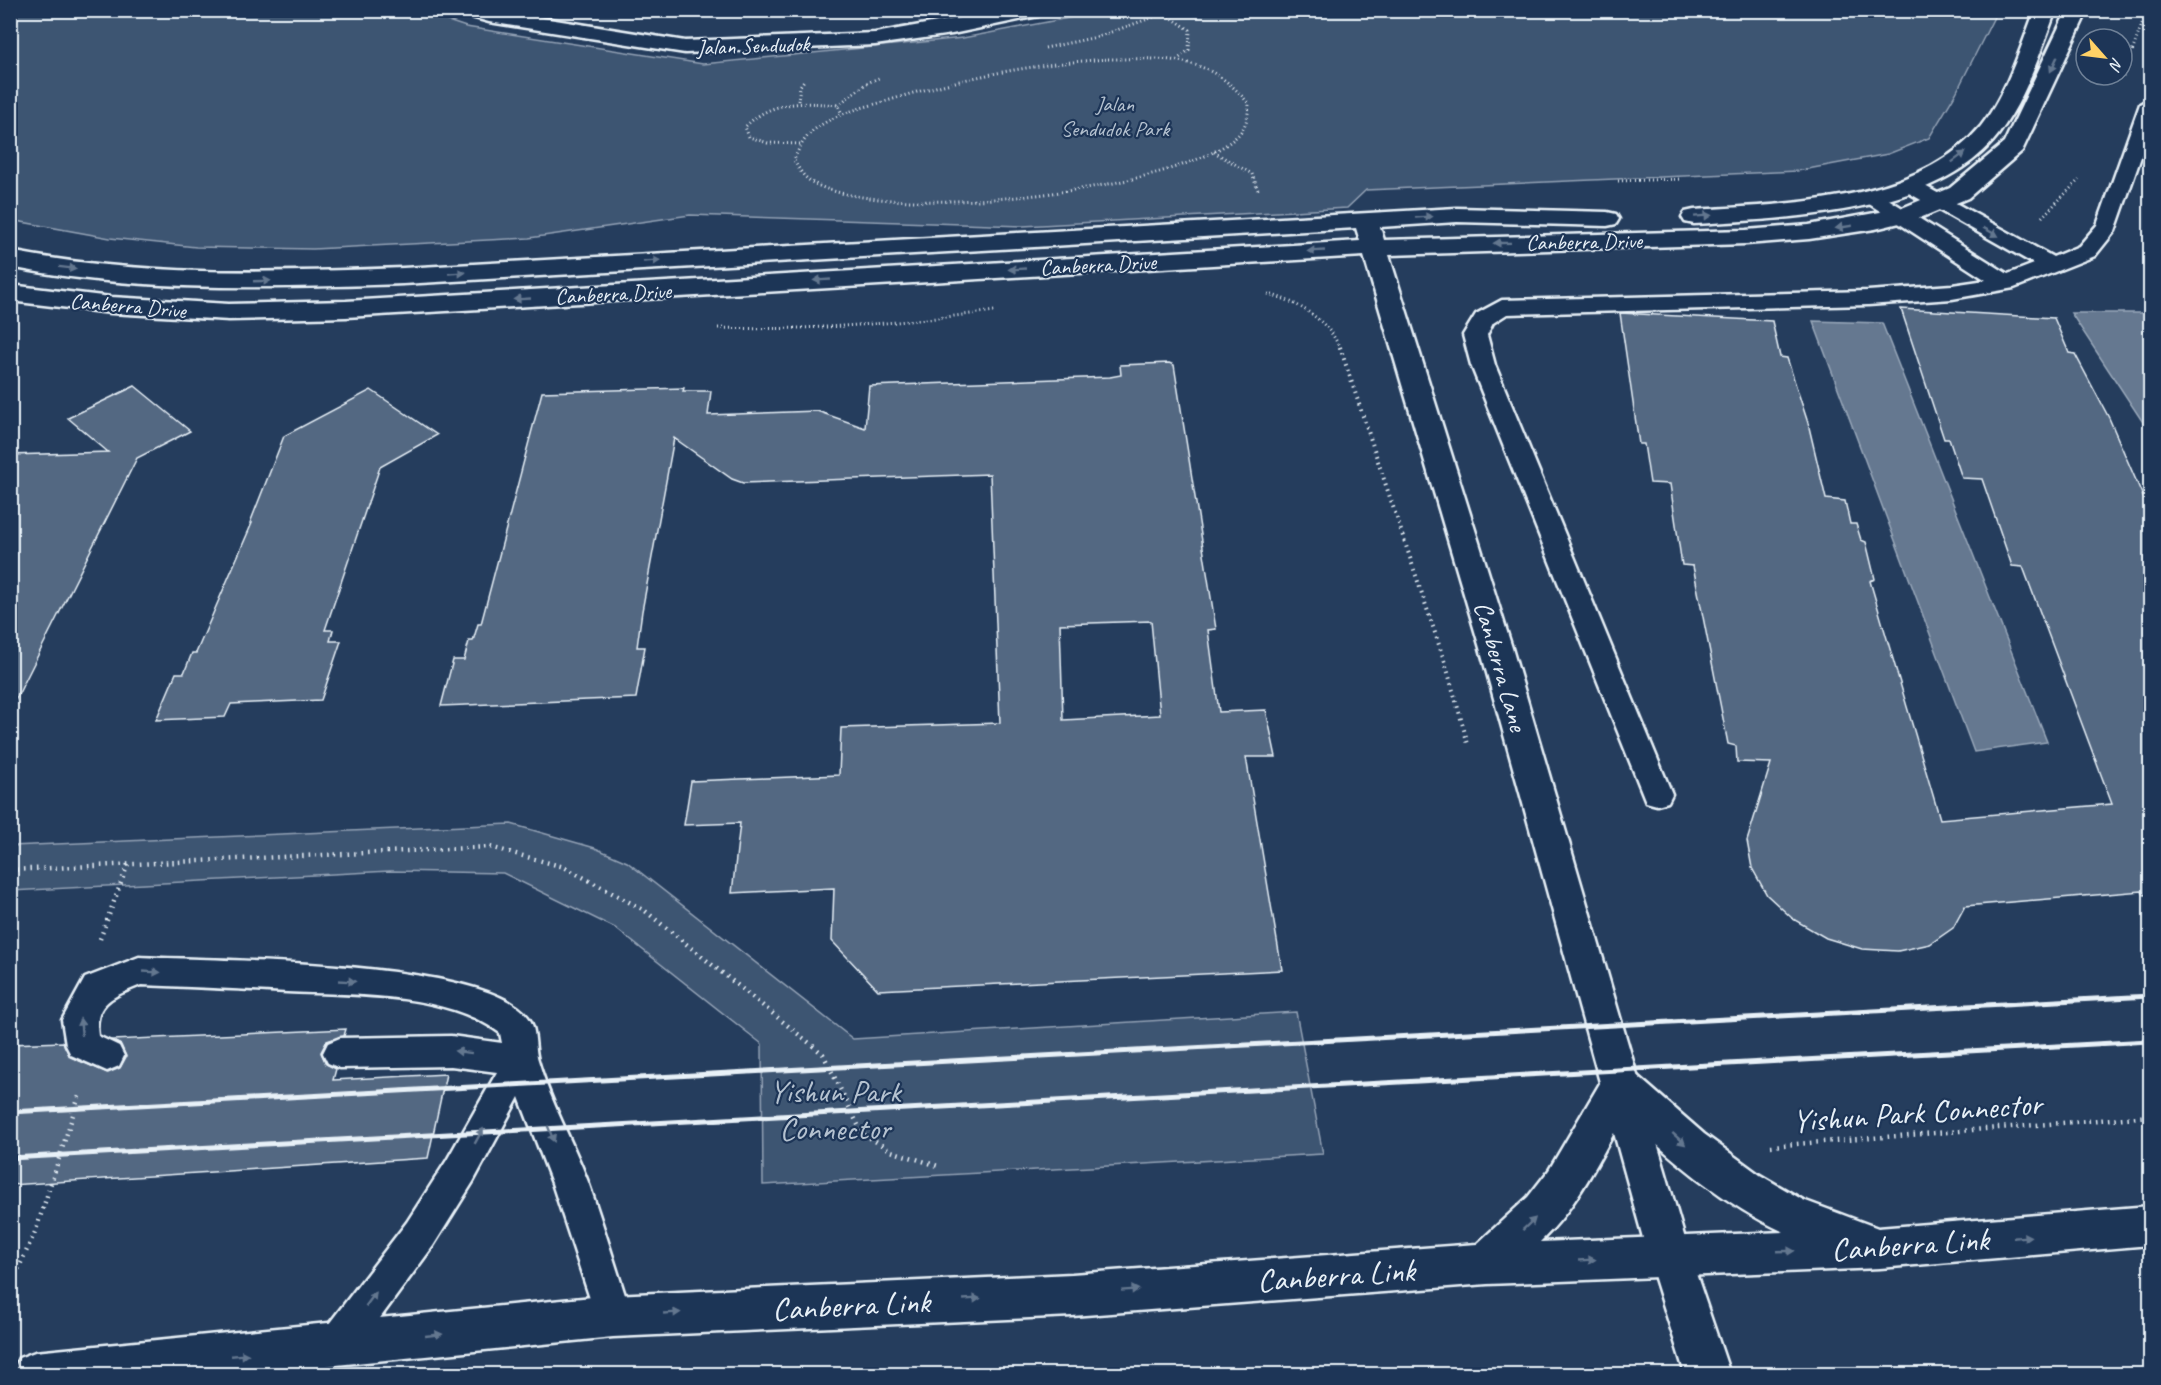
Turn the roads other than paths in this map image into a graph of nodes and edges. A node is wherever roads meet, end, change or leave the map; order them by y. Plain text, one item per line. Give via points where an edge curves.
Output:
1 (468, 10) edge
2 (1038, 10) edge
3 (2046, 10) edge
4 (2078, 10) edge
5 (2151, 104) edge
6 (1907, 184) junction
7 (1870, 196) junction
8 (1940, 203) junction
9 (1901, 216) junction
10 (1370, 234) junction
11 (10, 259) edge
12 (2053, 266) junction
13 (2006, 283) junction
14 (10, 293) edge
15 (1657, 794) dead end
16 (340, 1053) dead end
17 (107, 1056) dead end
18 (521, 1060) junction
19 (1620, 1085) junction
20 (2151, 1226) edge
21 (1880, 1248) junction
22 (1669, 1256) junction
23 (1487, 1264) junction
24 (614, 1316) junction
25 (336, 1346) junction
26 (35, 1374) edge
27 (1708, 1374) edge

1 - 2 street, Jalan Sendudok via 685,47 875,39
6 -> 3 street, Canberra Drive via 1945,167 1977,143 2011,97
4 -> 8 street, Canberra Drive via 2014,146 1959,193
5 - 12 lane via 2107,226 2087,251
6 - 7 street, Canberra Drive
6 - 8 lane
7 - 9 lane
10 -> 7 street, Canberra Drive via 1457,215 1646,220 1810,207
8 - 9 street, Canberra Drive
8 -> 12 lane
9 -> 10 street, Canberra Drive via 1809,232 1746,237
9 - 13 lane
11 -> 10 street, Canberra Drive via 133,277 251,281
10 -> 14 street, Canberra Drive via 346,309 229,312 111,305
10 - 19 street, Canberra Lane via 1496,648
12 - 13 lane
13 - 15 lane via 1952,292 1868,298 1502,307 1484,319 1475,335 1483,365
18 -> 16 lane via 451,1051
17 -> 18 lane via 83,1045 79,1020 97,988 140,971 368,982 436,991 492,1008 516,1026
18 -> 24 lane via 570,1183
25 -> 18 lane via 420,1234 460,1172
19 -> 21 street via 1695,1152 1766,1202
19 - 22 street
23 -> 19 street via 1543,1212
21 -> 20 street, Canberra Link
22 -> 21 street, Canberra Link
23 -> 22 street, Canberra Link
22 - 27 street
24 -> 23 street, Canberra Link via 1072,1295
25 -> 24 street, Canberra Link
26 -> 25 street, Canberra Link

